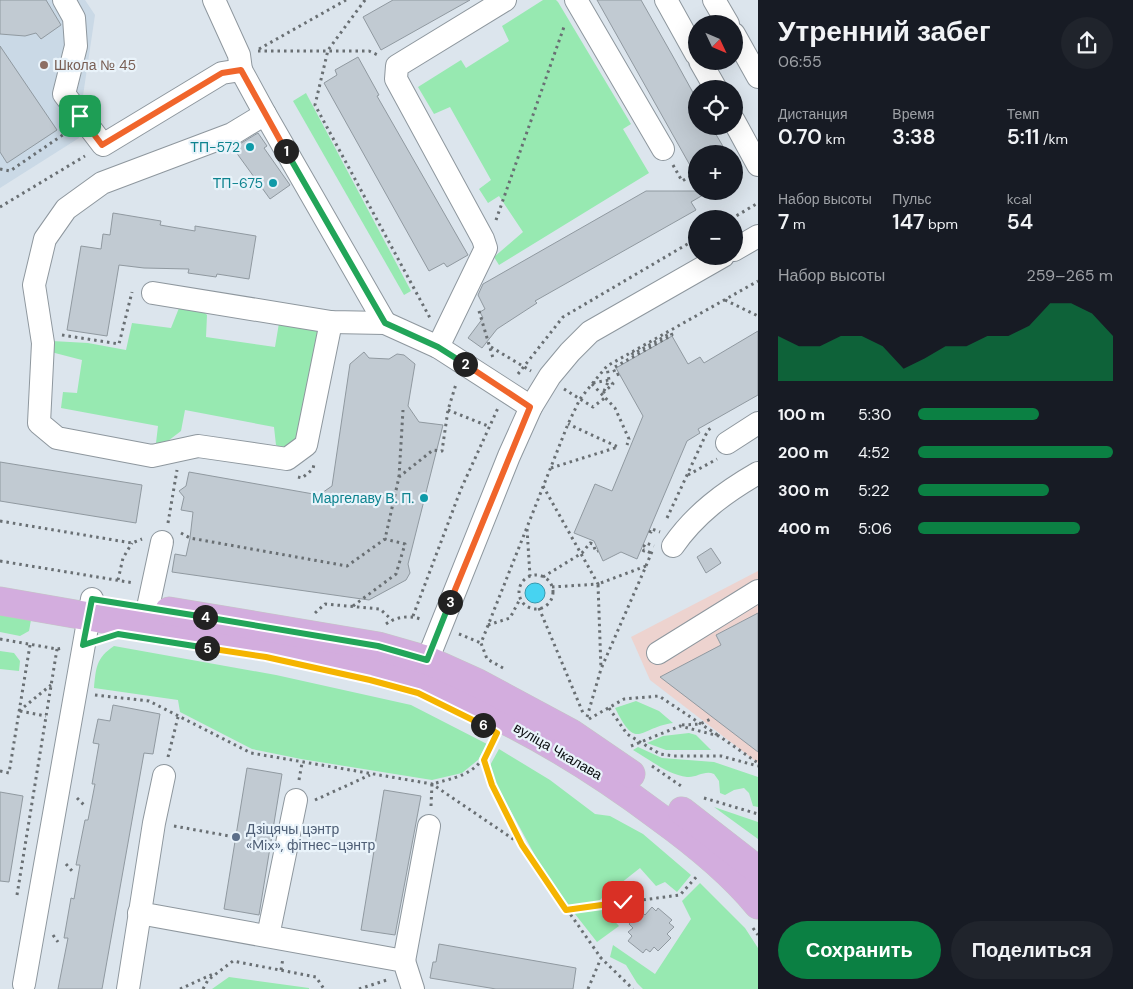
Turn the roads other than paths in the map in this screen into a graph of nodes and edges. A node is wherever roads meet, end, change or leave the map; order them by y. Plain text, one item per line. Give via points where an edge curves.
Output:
1 (64, 0) edge
2 (214, 0) edge
3 (505, 0) edge
4 (576, 0) edge
5 (666, 0) edge
6 (714, 0) edge
7 (723, 15) edge
8 (688, 40) edge
9 (743, 50) edge
10 (241, 70) junction
11 (758, 77) edge
12 (265, 114) junction
13 (742, 135) edge
14 (663, 149) road end
15 (758, 164) edge
16 (758, 236) edge
17 (743, 245) edge
18 (707, 265) edge
19 (153, 293) road end
20 (331, 322) junction
21 (385, 323) junction
22 (438, 347) junction
23 (530, 407) junction
24 (758, 423) edge
25 (722, 434) road end
26 (758, 473) edge
27 (164, 534) road end
28 (662, 541) road end
29 (0, 582) edge
30 (758, 592) edge
31 (0, 601) edge
32 (90, 607) junction
33 (146, 616) junction
34 (658, 653) dead end
35 (423, 670) junction
36 (164, 776) road end
37 (296, 800) road end
38 (430, 826) dead end
39 (758, 870) edge
40 (138, 913) junction
41 (754, 915) edge
42 (268, 936) junction
43 (404, 961) junction
44 (24, 984) dead end
45 (128, 989) edge
46 (413, 989) edge

1 - 10 street via 74,18 76,46 64,94 102,145 222,73
2 - 10 street via 239,55
3 - 22 street via 397,66 396,79 486,248
4 - 14 street
5 - 8 street
6 - 7 street
9 - 11 street
10 - 12 street
12 - 20 street via 232,134 102,183 66,209 45,239 34,285 43,343 39,422 57,438 152,456 198,446 287,459 306,445
12 - 21 street
13 - 15 street
16 - 17 street
18 - 23 street via 590,332 570,352
19 - 20 street
20 - 21 street
21 - 22 street
22 - 23 street
23 - 35 street
24 - 25 street
26 - 28 street via 721,496 686,528
27 - 33 street
29 - 32 main road, вуліца Чкалава
30 - 34 street
31 - 32 main road, вуліца Чкалава
32 - 33 main road, вуліца Чкалава
32 - 44 street
33 - 35 main road, вуліца Чкалава via 374,666
35 - 39 main road, вуліца Чкалава via 478,683 571,733 709,831
35 - 41 main road, вуліца Чкалава via 470,702 547,742 624,791 697,845 748,893
36 - 40 street
37 - 42 street
38 - 43 street
40 - 42 street
40 - 45 street
42 - 43 street
43 - 46 street

